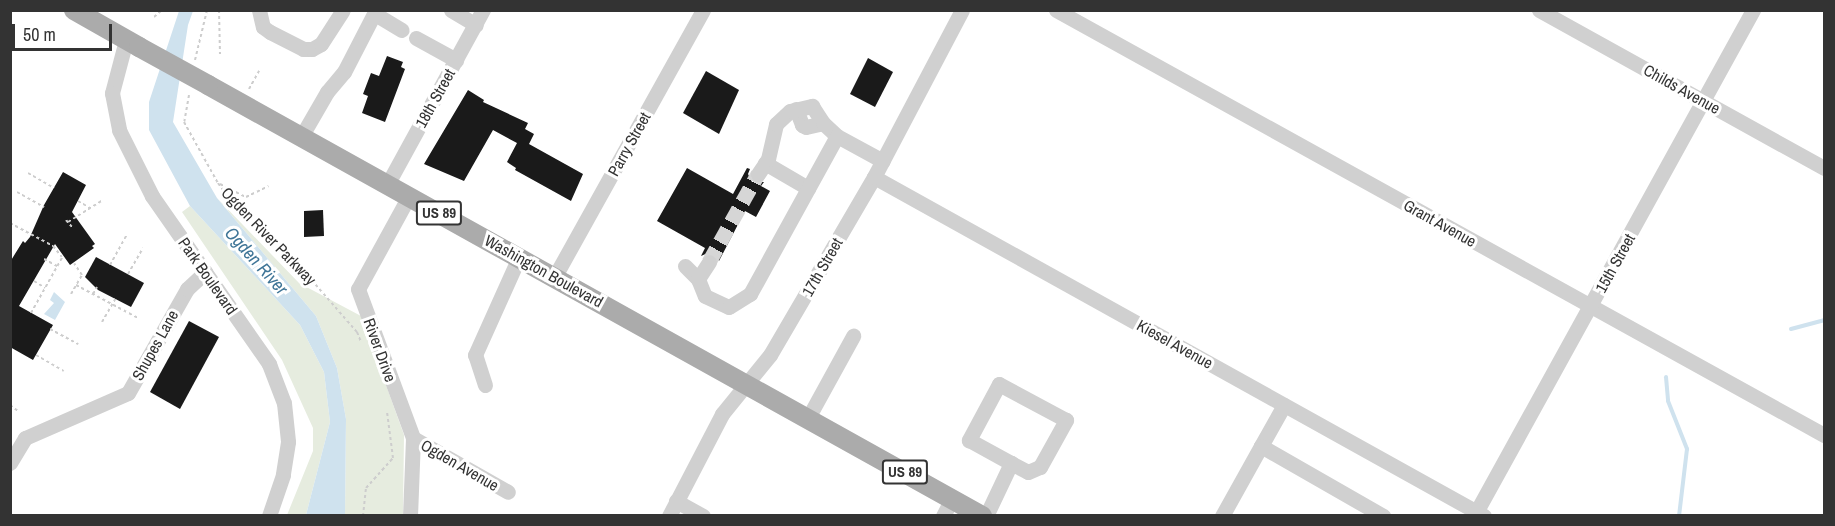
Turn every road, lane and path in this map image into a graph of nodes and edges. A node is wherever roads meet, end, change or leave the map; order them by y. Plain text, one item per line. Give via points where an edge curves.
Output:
1 (74, 10) edge
2 (162, 10) edge
3 (207, 10) edge
4 (219, 10) edge
5 (259, 10) edge
6 (343, 10) edge
7 (451, 10) edge
8 (483, 10) edge
9 (703, 10) edge
10 (962, 10) edge
11 (1056, 10) edge
12 (1539, 10) edge
13 (1753, 10) edge
14 (376, 12) edge
15 (154, 17) dead end
16 (476, 25) junction
17 (133, 43) junction
18 (220, 54) dead end
19 (456, 60) junction
20 (194, 69) dead end
21 (259, 71) dead end
22 (199, 88) junction
23 (1703, 101) junction
24 (241, 104) junction
25 (837, 136) junction
26 (301, 137) junction
27 (883, 161) junction
28 (1824, 168) edge
29 (28, 173) dead end
30 (874, 177) junction
31 (218, 183) junction
32 (387, 185) junction
33 (269, 186) dead end
34 (54, 188) dead end
35 (808, 188) junction
36 (17, 192) dead end
37 (409, 196) junction
38 (103, 200) dead end
39 (78, 201) dead end
40 (44, 207) dead end
41 (90, 208) junction
42 (10, 223) edge
43 (73, 228) dead end
44 (127, 234) dead end
45 (143, 248) dead end
46 (519, 257) junction
47 (44, 259) dead end
48 (709, 262) tunnel mouth
49 (74, 263) dead end
50 (110, 264) dead end
51 (57, 266) junction
52 (685, 266) dead end
53 (205, 272) junction
54 (128, 274) dead end
55 (555, 276) junction
56 (698, 279) junction
57 (34, 281) dead end
58 (76, 285) junction
59 (97, 286) dead end
60 (45, 288) junction
61 (71, 294) dead end
62 (93, 294) junction
63 (116, 298) dead end
64 (112, 304) junction
65 (1591, 306) junction
66 (31, 313) dead end
67 (138, 318) dead end
68 (102, 322) dead end
69 (50, 329) dead end
70 (853, 336) dead end
71 (361, 343) dead end
72 (78, 345) dead end
73 (36, 355) dead end
74 (64, 371) dead end
75 (748, 384) junction
76 (485, 385) dead end
77 (10, 405) edge
78 (1284, 405) junction
79 (387, 409) dead end
80 (18, 411) dead end
81 (807, 418) junction
82 (1824, 435) edge
83 (413, 438) junction
84 (1261, 446) junction
85 (10, 463) edge
86 (1011, 463) junction
87 (508, 492) dead end
88 (676, 501) junction
89 (948, 507) edge
90 (1478, 514) edge
91 (269, 516) edge
92 (363, 516) edge
93 (410, 516) edge
94 (669, 516) edge
95 (703, 516) edge
96 (984, 516) edge
97 (1222, 516) edge
98 (1383, 516) edge

1 - 17 main road, Washington Boulevard / US 89
2 - 15 path
3 - 20 path
4 - 18 path
5 - 6 street via 263,27 312,50 321,44
7 - 16 street
8 - 16 street, 18th Street
9 - 55 street, Parry Street
10 - 27 street, 17th Street
11 - 65 street, Grant Avenue
12 - 23 street, Childs Avenue
13 - 23 street, 15th Street
14 - 19 street
14 - 26 street via 344,72 327,92
16 - 19 street, 18th Street
17 - 22 main road, Washington Boulevard / US 89, bridge
17 - 53 street, Park Boulevard via 112,93 118,130 152,196
19 - 32 street, 18th Street
21 - 24 path
22 - 24 main road, Washington Boulevard / US 89
22 - 31 path, Ogden River Parkway via 184,122
23 - 28 street, Childs Avenue
23 - 65 street, 15th Street
24 - 26 main road, Washington Boulevard / US 89
25 - 27 street
25 - 35 street
25 - 35 street via 812,105 796,109 776,124 762,169
26 - 32 main road, Washington Boulevard / US 89
27 - 30 street, 17th Street
29 - 34 path
30 - 75 street, 17th Street via 770,355
30 - 78 street, Kiesel Avenue
31 - 33 path via 246,197
31 - 71 path, Ogden River Parkway via 228,198 288,254 357,332
32 - 37 main road, Washington Boulevard / US 89
35 - 56 street via 750,294 729,307 705,296
36 - 40 path
37 - 46 main road, Washington Boulevard / US 89
37 - 83 street, River Drive via 358,289
38 - 41 path
39 - 41 path
41 - 43 path via 67,221
42 - 51 path via 53,246 63,256
44 - 50 path
45 - 54 path
46 - 55 main road, Washington Boulevard / US 89
46 - 76 street via 475,355
47 - 51 path
48 - 56 street
49 - 58 path via 82,274
51 - 60 path
52 - 56 street
53 - 85 street, Shupes Lane via 187,289 128,393 25,438
53 - 91 street, Park Boulevard via 269,364 284,403 288,442 283,476
55 - 75 main road, Washington Boulevard / US 89
57 - 60 path
58 - 61 path
58 - 62 path
59 - 62 path
60 - 66 path
62 - 64 path
63 - 64 path
64 - 67 path
64 - 68 path
65 - 82 street, Grant Avenue
65 - 90 street, 15th Street
69 - 72 path
70 - 81 street
73 - 74 path
75 - 81 main road, Washington Boulevard / US 89
75 - 88 street, 17th Street via 722,414
77 - 80 path
78 - 84 street
78 - 90 street, Kiesel Avenue
79 - 92 path via 393,458 366,488
81 - 89 main road, Washington Boulevard / US 89
83 - 87 street, Ogden Avenue
83 - 93 street, River Drive
84 - 97 street
84 - 98 street
86 - 86 street via 1028,472 1040,467 1066,420 999,384 969,440
86 - 96 street
88 - 94 street, 17th Street
88 - 95 street
89 - 96 main road, Washington Boulevard / US 89

